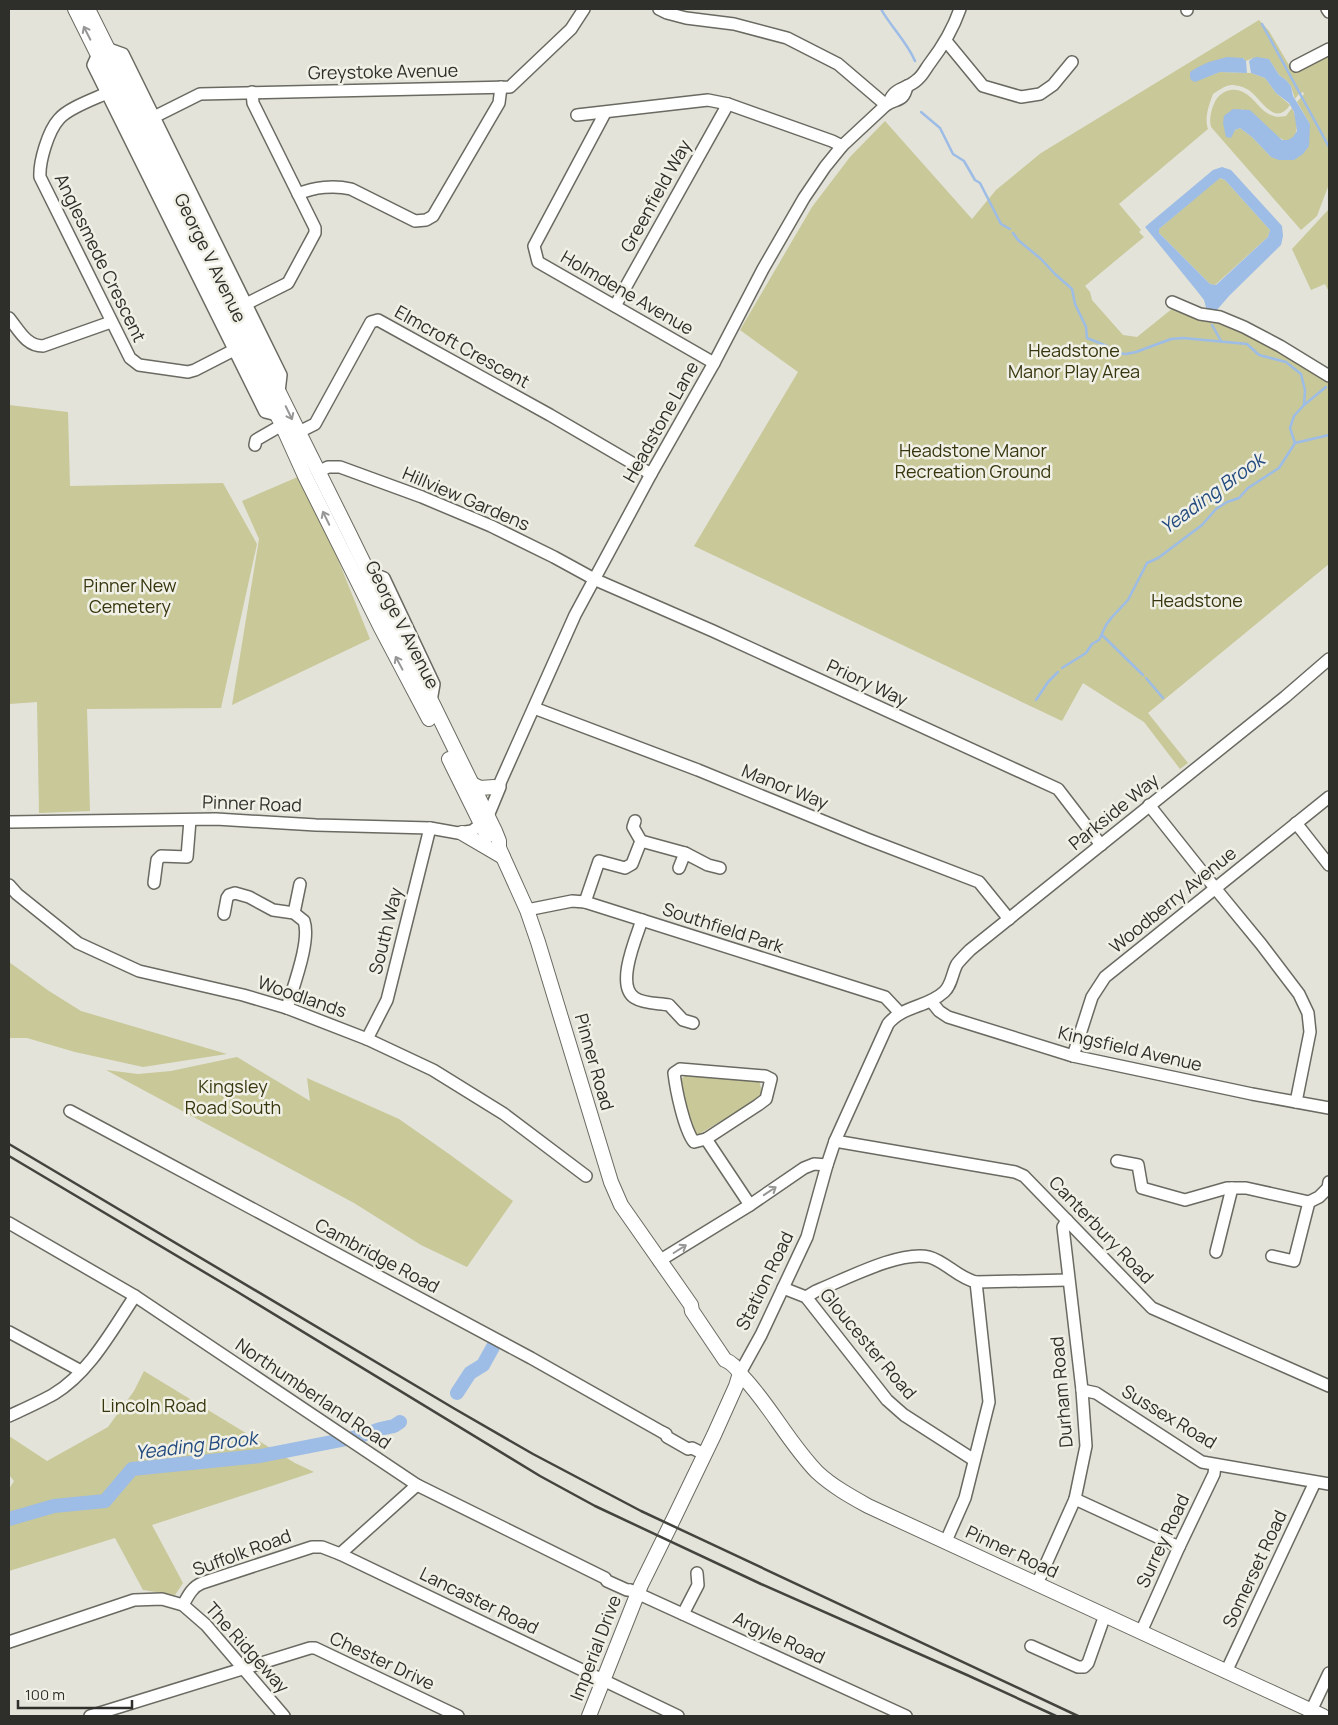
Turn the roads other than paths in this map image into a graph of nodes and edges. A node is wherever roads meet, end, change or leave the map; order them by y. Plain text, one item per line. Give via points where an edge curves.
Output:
1 (75, 9) edge
2 (88, 9) edge
3 (584, 9) edge
4 (659, 9) edge
5 (960, 9) edge
6 (1327, 9) edge
7 (1329, 12) edge
8 (946, 41) junction
9 (1329, 49) edge
10 (103, 52) junction
11 (1072, 62) dead end
12 (1296, 66) dead end
13 (501, 88) junction
14 (252, 92) junction
15 (107, 93) junction
16 (728, 104) junction
17 (888, 104) junction
18 (605, 113) junction
19 (577, 115) dead end
20 (154, 117) junction
21 (133, 134) junction
22 (842, 146) junction
23 (164, 148) junction
24 (298, 194) junction
25 (180, 206) junction
26 (215, 252) junction
27 (208, 286) junction
28 (1172, 302) dead end
29 (246, 304) junction
30 (615, 306) junction
31 (9, 318) edge
32 (111, 322) junction
33 (234, 350) junction
34 (714, 363) junction
35 (1329, 376) edge
36 (278, 392) junction
37 (280, 420) junction
38 (299, 432) junction
39 (254, 445) dead end
40 (318, 472) junction
41 (651, 474) junction
42 (368, 572) junction
43 (596, 580) junction
44 (390, 617) junction
45 (381, 628) junction
46 (1329, 659) edge
47 (431, 701) junction
48 (534, 708) junction
49 (472, 784) junction
50 (497, 785) junction
51 (1329, 797) edge
52 (1149, 806) junction
53 (482, 816) junction
54 (190, 820) junction
55 (635, 821) dead end
56 (9, 822) edge
57 (1296, 824) junction
58 (430, 828) junction
59 (458, 832) junction
60 (641, 841) junction
61 (1101, 845) junction
62 (501, 852) junction
63 (685, 853) junction
64 (1329, 865) edge
65 (679, 868) dead end
66 (720, 868) dead end
67 (154, 883) dead end
68 (300, 884) dead end
69 (9, 885) edge
70 (1215, 888) junction
71 (585, 902) junction
72 (527, 910) junction
73 (294, 913) junction
74 (224, 914) dead end
75 (1009, 919) junction
76 (642, 920) junction
77 (931, 1001) junction
78 (287, 1008) junction
79 (900, 1014) junction
80 (693, 1023) dead end
81 (367, 1039) junction
82 (1073, 1056) junction
83 (1296, 1102) junction
84 (1329, 1108) edge
85 (70, 1111) dead end
86 (706, 1139) junction
87 (835, 1141) junction
88 (1116, 1160) dead end
89 (826, 1165) junction
90 (586, 1176) dead end
91 (1329, 1182) edge
92 (1232, 1188) junction
93 (1309, 1202) junction
94 (750, 1205) junction
95 (1067, 1220) junction
96 (9, 1223) edge
97 (1216, 1252) dead end
98 (1272, 1256) dead end
99 (659, 1261) junction
100 (1068, 1280) junction
101 (976, 1282) junction
102 (783, 1288) junction
103 (135, 1296) junction
104 (806, 1296) junction
105 (9, 1332) edge
106 (736, 1368) junction
107 (81, 1371) junction
108 (1329, 1386) edge
109 (1082, 1390) junction
110 (9, 1416) edge
111 (698, 1451) junction
112 (974, 1460) junction
113 (1214, 1465) junction
114 (1315, 1482) junction
115 (417, 1484) junction
116 (1329, 1484) edge
117 (1076, 1499) junction
118 (946, 1541) junction
119 (1179, 1547) junction
120 (340, 1554) junction
121 (697, 1573) dead end
122 (1036, 1584) junction
123 (634, 1591) junction
124 (183, 1605) junction
125 (683, 1614) junction
126 (1105, 1616) junction
127 (1141, 1632) junction
128 (9, 1642) edge
129 (1031, 1646) dead end
130 (243, 1669) junction
131 (1226, 1672) junction
132 (1329, 1673) edge
133 (603, 1681) junction
134 (1317, 1714) edge
135 (90, 1716) edge
136 (284, 1716) edge
137 (458, 1716) edge
138 (589, 1716) edge
139 (678, 1716) edge
140 (906, 1716) edge

10 -> 1 main road, George V Avenue
2 - 10 main road, George V Avenue
3 - 13 street, Greystoke Avenue via 571,29 510,87
4 - 17 street via 686,18 734,24 788,38 838,64
5 - 8 street, Headstone Lane
6 - 7 street
8 - 11 street via 983,86 1021,96 1040,94 1053,85
8 - 17 street, Headstone Lane via 918,79 907,86 905,95 898,102
9 - 12 street
10 - 15 street, George V Avenue via 93,65
10 - 20 street, George V Avenue via 122,54
10 - 21 main road, George V Avenue
10 - 23 main road, George V Avenue
13 - 14 street, Greystoke Avenue
13 - 24 street via 499,103 433,216 426,220 415,221 343,187 309,189
14 - 20 street, Greystoke Avenue via 200,94
14 - 24 street via 253,103
15 - 21 street, George V Avenue
15 - 32 street, Anglesmede Crescent via 59,119 48,140 40,178
16 - 18 street via 708,100
16 - 22 street
16 - 30 street, Greenfield Way
17 - 22 street, Headstone Lane
18 - 19 street
18 - 30 street, Holmdene Avenue via 534,246 538,262
20 - 23 street, George V Avenue
21 - 25 main road, George V Avenue
21 - 27 street, George V Avenue
22 - 34 street, Headstone Lane via 804,198
23 - 25 main road, George V Avenue
23 - 26 street, George V Avenue
24 - 29 street via 315,233 288,283
25 - 26 main road, George V Avenue
25 - 27 main road, George V Avenue
26 - 29 street, George V Avenue
26 - 36 main road, George V Avenue
27 - 33 street, George V Avenue
27 - 37 main road, George V Avenue
28 - 35 street via 1244,327
29 - 36 street, George V Avenue via 282,375
30 - 34 street, Holmdene Avenue
31 - 32 street via 35,346
32 - 33 street, Anglesmede Crescent via 130,358 139,365 188,372
33 - 37 street, George V Avenue via 265,412
34 - 41 street, Headstone Lane
36 -> 38 main road, George V Avenue
37 - 39 street
45 -> 37 main road, George V Avenue
38 - 40 main road, George V Avenue
38 - 41 street, Elmcroft Crescent via 315,424 371,322 378,320
40 - 42 main road, George V Avenue
40 - 43 street, Hillview Gardens via 340,467 422,497 491,526
41 - 43 street, Headstone Lane
42 - 44 main road, George V Avenue
42 - 47 street, George V Avenue via 384,578 434,684
43 - 48 street, Headstone Lane
43 - 61 street, Priory Way via 1058,789
44 - 45 main road
44 - 47 main road, George V Avenue
53 -> 45 main road, George V Avenue
46 - 52 street, Parkside Way
47 - 49 main road, George V Avenue
48 - 50 street, Headstone Lane
48 - 75 street, Manor Way via 978,882
49 - 50 main road via 482,788
49 - 53 main road, George V Avenue
50 - 53 street, Headstone Lane
51 - 57 street, Woodberry Avenue
52 - 61 street, Parkside Way
52 - 70 street
53 - 59 street via 457,828
53 - 62 main road, Pinner Road via 500,841
54 - 56 street, Pinner Road
54 - 58 street, Pinner Road
54 - 67 street via 187,857 160,856
55 - 60 street via 633,827
57 - 64 street
57 - 70 street, Woodberry Avenue
58 - 59 street, Pinner Road
58 - 81 street, South Way via 387,1000
59 - 62 main road
60 - 63 street
60 - 71 street via 632,864 625,868 599,861
61 - 75 street, Parkside Way
62 - 72 main road, Pinner Road
63 - 65 street
63 - 66 street
68 - 73 street
69 - 78 street, Woodlands via 78,943 139,971
70 - 82 street, Woodberry Avenue via 1105,977 1092,997
70 - 83 street via 1299,994 1308,1013 1310,1032
71 - 72 street, Southfield Park via 572,901
71 - 76 street, Southfield Park
72 - 99 main road, Pinner Road via 611,1182 621,1205
73 - 74 street via 273,910 235,893 227,898
73 - 78 street via 304,921 305,937
75 - 77 street, Parkside Way via 964,956 945,992
76 - 79 street, Southfield Park via 885,997
76 - 80 street via 626,972 632,997 669,1005 683,1020
77 - 79 street, Station Road
77 - 82 street, Kingsfield Avenue via 948,1017
78 - 81 street, Woodlands
79 - 87 street, Station Road via 888,1024
81 - 90 street, Woodlands via 433,1070 504,1114 579,1164
82 - 83 street, Kingsfield Avenue
83 - 84 street, Kingsfield Avenue
85 - 111 street, Cambridge Road via 526,1355 666,1434 667,1438
86 - 86 street via 694,1142 688,1135 674,1073 680,1069 771,1079 766,1099
86 - 94 street
87 - 89 street, Station Road
87 - 95 street, Canterbury Road via 1015,1172 1024,1176
88 - 92 street via 1138,1166 1142,1188 1185,1200
94 -> 89 street via 804,1168 814,1164
89 - 102 street, Station Road via 811,1228
91 - 93 street via 1319,1197
92 - 93 street via 1246,1188
92 - 97 street
93 - 98 street via 1294,1262
99 -> 94 street
95 - 100 street, Durham Road via 1063,1227
95 - 108 street, Canterbury Road via 1152,1308
96 - 103 street, Northumberland Road
99 - 106 main road, Pinner Road via 725,1360
100 - 101 street
100 - 109 street, Durham Road
101 - 104 street via 931,1258 919,1256 887,1262
101 - 112 street via 989,1402
102 - 104 street, Gloucester Road
102 - 106 street, Station Road
103 - 107 street
103 - 115 street, Northumberland Road
104 - 112 street, Gloucester Road via 887,1400 904,1415
105 - 107 street
106 - 111 main road, Station Road via 736,1386
106 - 118 main road, Pinner Road via 818,1472 868,1506
107 - 110 street via 55,1393
109 - 113 street, Sussex Road via 1096,1393 1202,1462
109 - 117 street, Durham Road via 1086,1446
111 - 123 main road, Station Road via 674,1518
112 - 118 street via 965,1498
113 - 114 street, Sussex Road
113 - 119 street, Surrey Road via 1214,1474
114 - 116 street, Sussex Road
114 - 131 street, Somerset Road
115 - 120 street
115 - 123 street, Northumberland Road
117 - 119 street
117 - 122 street, Durham Road
118 - 122 main road, Pinner Road
119 - 127 street, Surrey Road
120 - 124 street, Suffolk Road via 312,1547 195,1586
120 - 133 street, Lancaster Road
121 - 125 street via 698,1585
122 - 126 main road, Pinner Road
123 - 125 street, Argyle Road
123 - 133 main road, Imperial Drive
124 - 128 street via 162,1599 134,1600
124 - 130 street, The Ridgeway via 206,1625
125 - 140 street, Argyle Road
126 - 127 main road, Pinner Road
126 - 129 street via 1088,1663 1084,1666 1078,1667
127 - 131 main road, Pinner Road
130 - 135 street, Chester Drive
130 - 136 street, The Ridgeway
130 - 137 street, Chester Drive via 315,1648
131 - 134 main road, Pinner Road
132 - 134 street
133 - 138 main road, Imperial Drive
133 - 139 street, Lancaster Road

